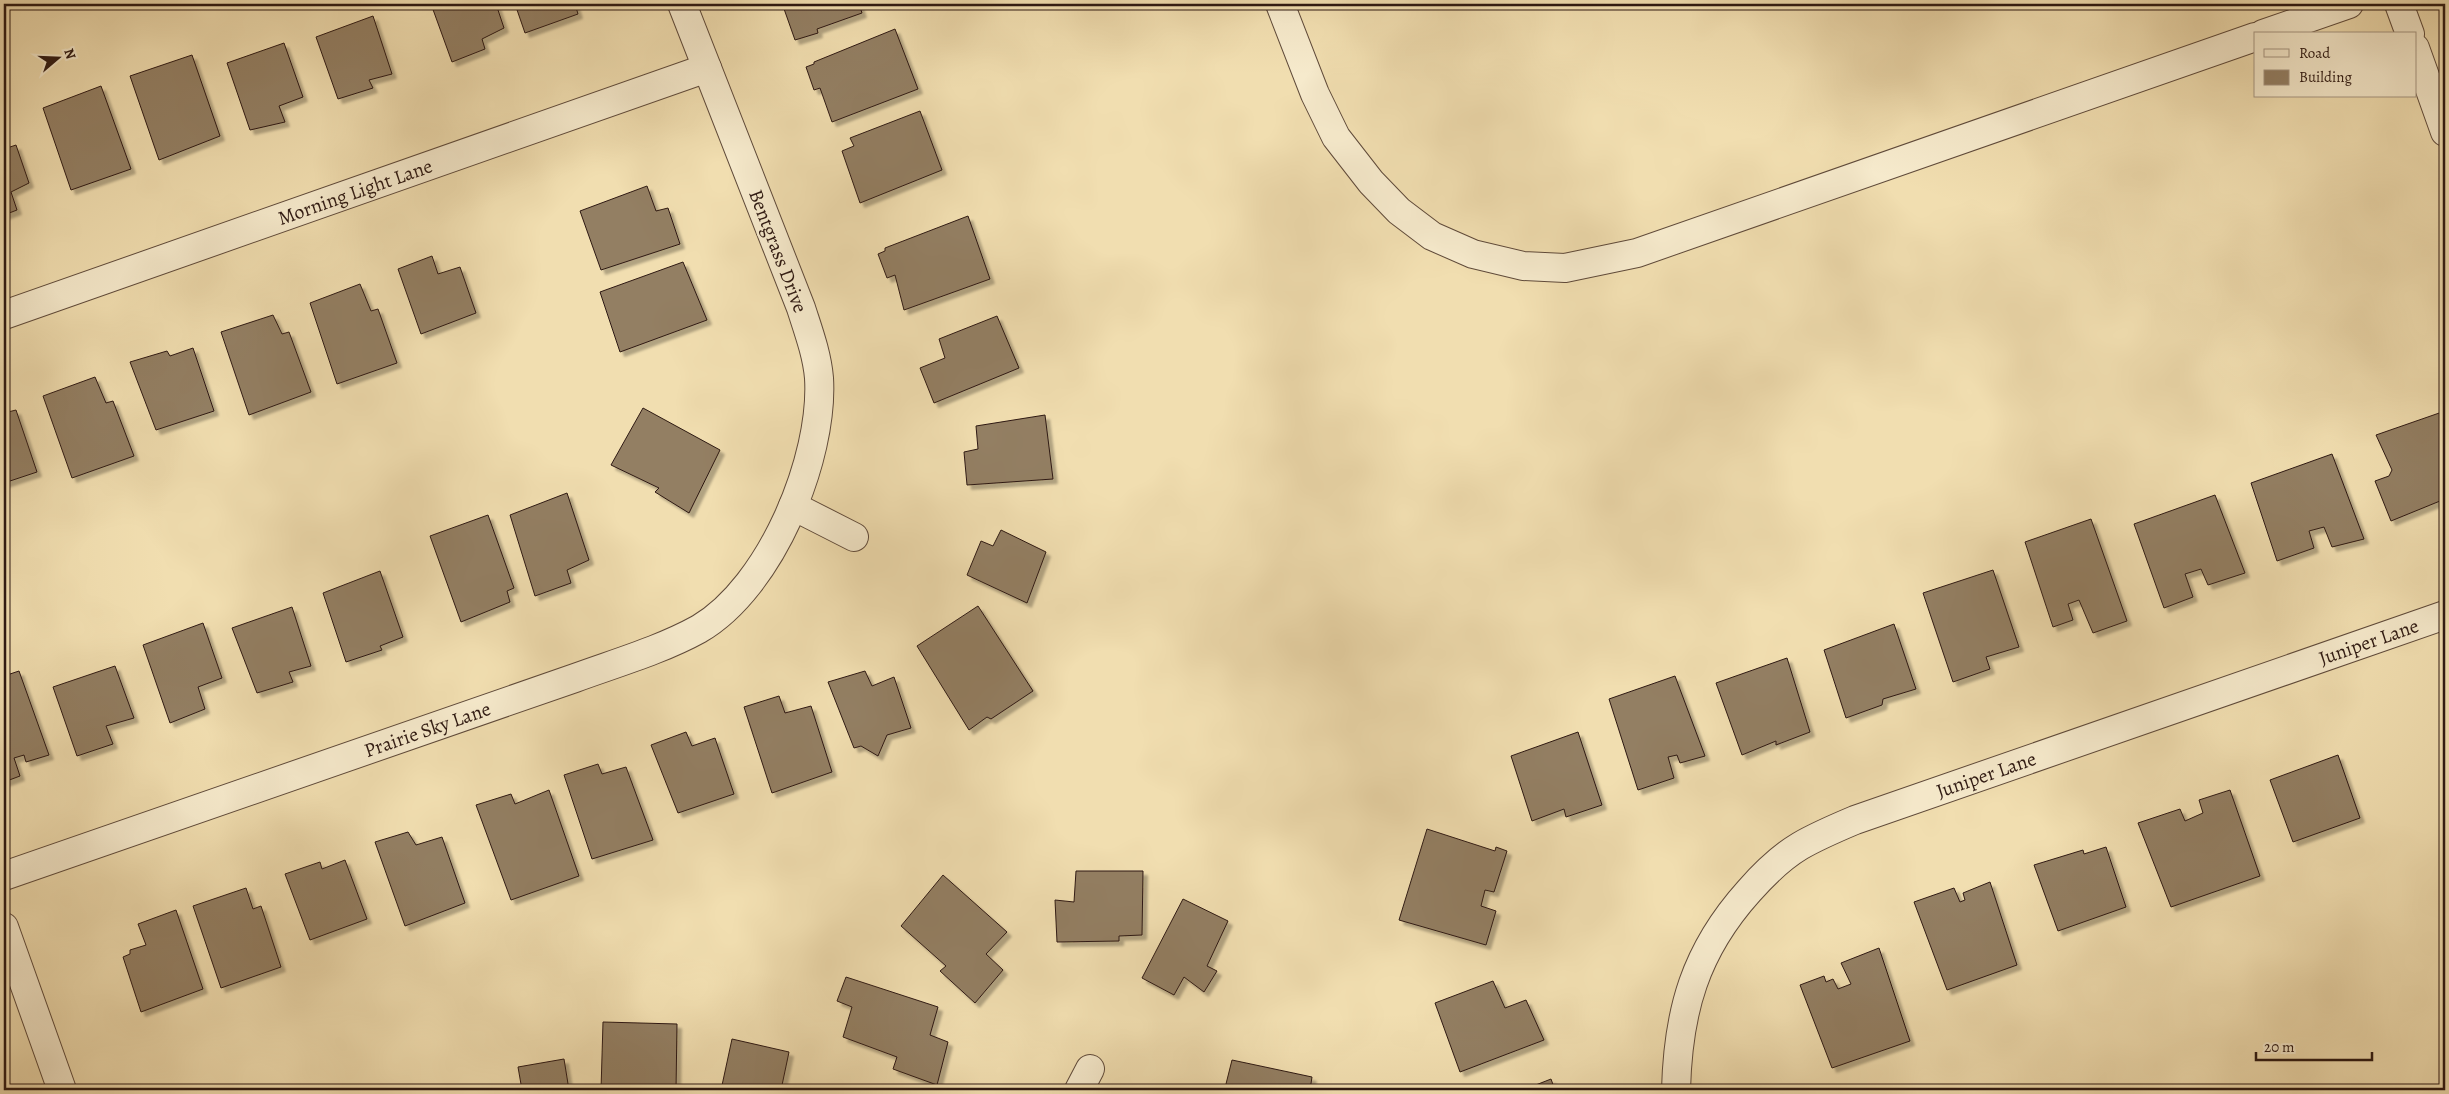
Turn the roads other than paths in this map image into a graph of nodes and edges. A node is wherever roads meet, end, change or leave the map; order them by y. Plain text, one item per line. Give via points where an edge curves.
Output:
1 (682, 4) edge
2 (1280, 4) edge
3 (2349, 4) edge
4 (2399, 4) edge
5 (2269, 32) edge
6 (2409, 32) edge
7 (2254, 36) edge
8 (2416, 51) edge
9 (707, 68) junction
10 (2445, 132) edge
11 (4, 315) edge
12 (793, 506) junction
13 (854, 537) dead end
14 (2445, 615) edge
15 (4, 876) edge
16 (4, 927) edge
17 (62, 1090) edge
18 (1676, 1090) edge

1 - 9 street, Bentgrass Drive
2 - 7 street via 1315,94 1336,137 1371,182 1399,211 1432,236 1473,254 1523,266 1565,268 1637,253
3 - 5 street
4 - 6 street
8 - 10 street
9 - 11 street, Morning Light Lane
9 - 12 street, Bentgrass Drive via 801,308 814,350 819,377 818,410 811,452
12 - 13 street
12 - 15 street, Prairie Sky Lane via 762,565 732,602 700,628 575,678
14 - 18 street, Juniper Lane via 1855,820 1799,847 1771,867 1714,936 1697,970 1684,1012
16 - 17 street

